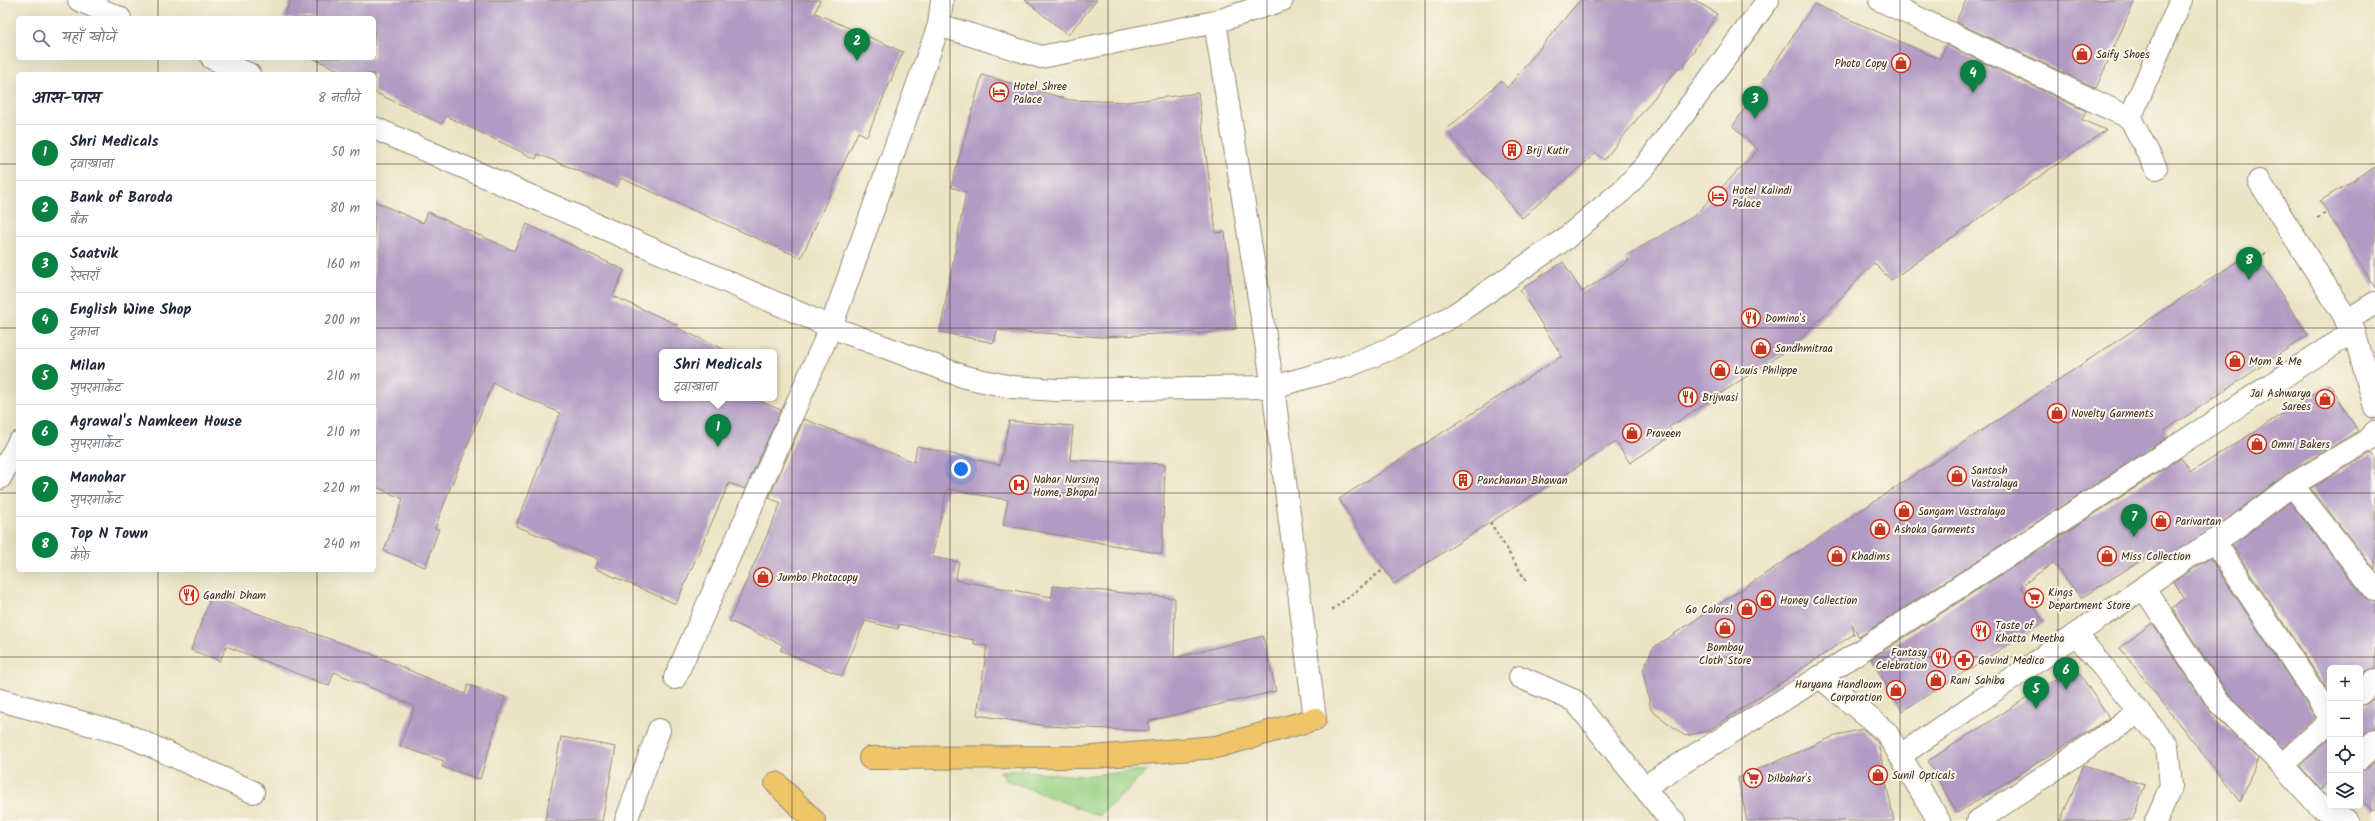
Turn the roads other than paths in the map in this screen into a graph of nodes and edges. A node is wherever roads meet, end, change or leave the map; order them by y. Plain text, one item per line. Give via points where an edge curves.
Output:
1 (79, 0) edge
2 (942, 0) edge
3 (1282, 0) edge
4 (1768, 0) edge
5 (1880, 0) edge
6 (2181, 0) edge
7 (115, 16) edge
8 (1215, 22) junction
9 (939, 25) junction
10 (217, 60) edge
11 (244, 72) edge
12 (2130, 118) junction
13 (376, 129) edge
14 (2156, 168) dead end
15 (2259, 181) dead end
16 (2375, 303) edge
17 (2350, 326) junction
18 (831, 327) junction
19 (1273, 387) junction
20 (2375, 407) edge
21 (2375, 432) edge
22 (16, 447) edge
23 (0, 478) edge
24 (2292, 485) junction
25 (2214, 542) junction
26 (2144, 588) junction
27 (2375, 590) edge
28 (2076, 634) junction
29 (1520, 677) dead end
30 (1820, 677) junction
31 (675, 678) dead end
32 (2375, 680) edge
33 (2363, 691) edge
34 (0, 700) edge
35 (2327, 712) edge
36 (2138, 713) junction
37 (1315, 719) joint
38 (2327, 724) edge
39 (659, 730) dead end
40 (2375, 741) edge
41 (1901, 755) junction
42 (2363, 755) edge
43 (870, 758) dead end
44 (2282, 765) junction
45 (776, 783) dead end
46 (1644, 787) junction
47 (253, 792) dead end
48 (2325, 801) edge
49 (626, 821) edge
50 (814, 821) edge
51 (1674, 821) edge
52 (1939, 821) edge
53 (1978, 821) edge
54 (2156, 821) edge
55 (2346, 821) edge

1 - 7 street
2 - 9 street
3 - 8 street
4 - 19 street via 1646,165 1624,189 1565,239 1454,315 1399,345 1348,366
5 - 12 street
6 - 12 street
8 - 9 street via 1041,56
8 - 19 street
9 - 18 street
10 - 11 street
12 - 14 street
13 - 18 street
15 - 17 street
16 - 17 street
17 - 20 street
17 - 30 street
18 - 19 street via 965,377 1012,387 1056,390
18 - 31 street
19 - 37 street
21 - 24 street via 2366,441
22 - 23 street
24 - 25 street
24 - 27 street
25 - 26 street
25 - 35 street
26 - 28 street
26 - 44 street via 2219,703
28 - 36 street
28 - 41 street
29 - 46 street via 1575,701
30 - 41 street via 1886,732
30 - 46 street
32 - 33 street
34 - 47 street via 125,734
36 - 53 street
36 - 54 street via 2167,746 2171,786
37 - 43 main road via 1216,748 1093,758
38 - 44 street
39 - 49 street
40 - 42 street
41 - 52 street
44 - 48 street
45 - 50 main road
46 - 51 street via 1666,815
48 - 55 street

